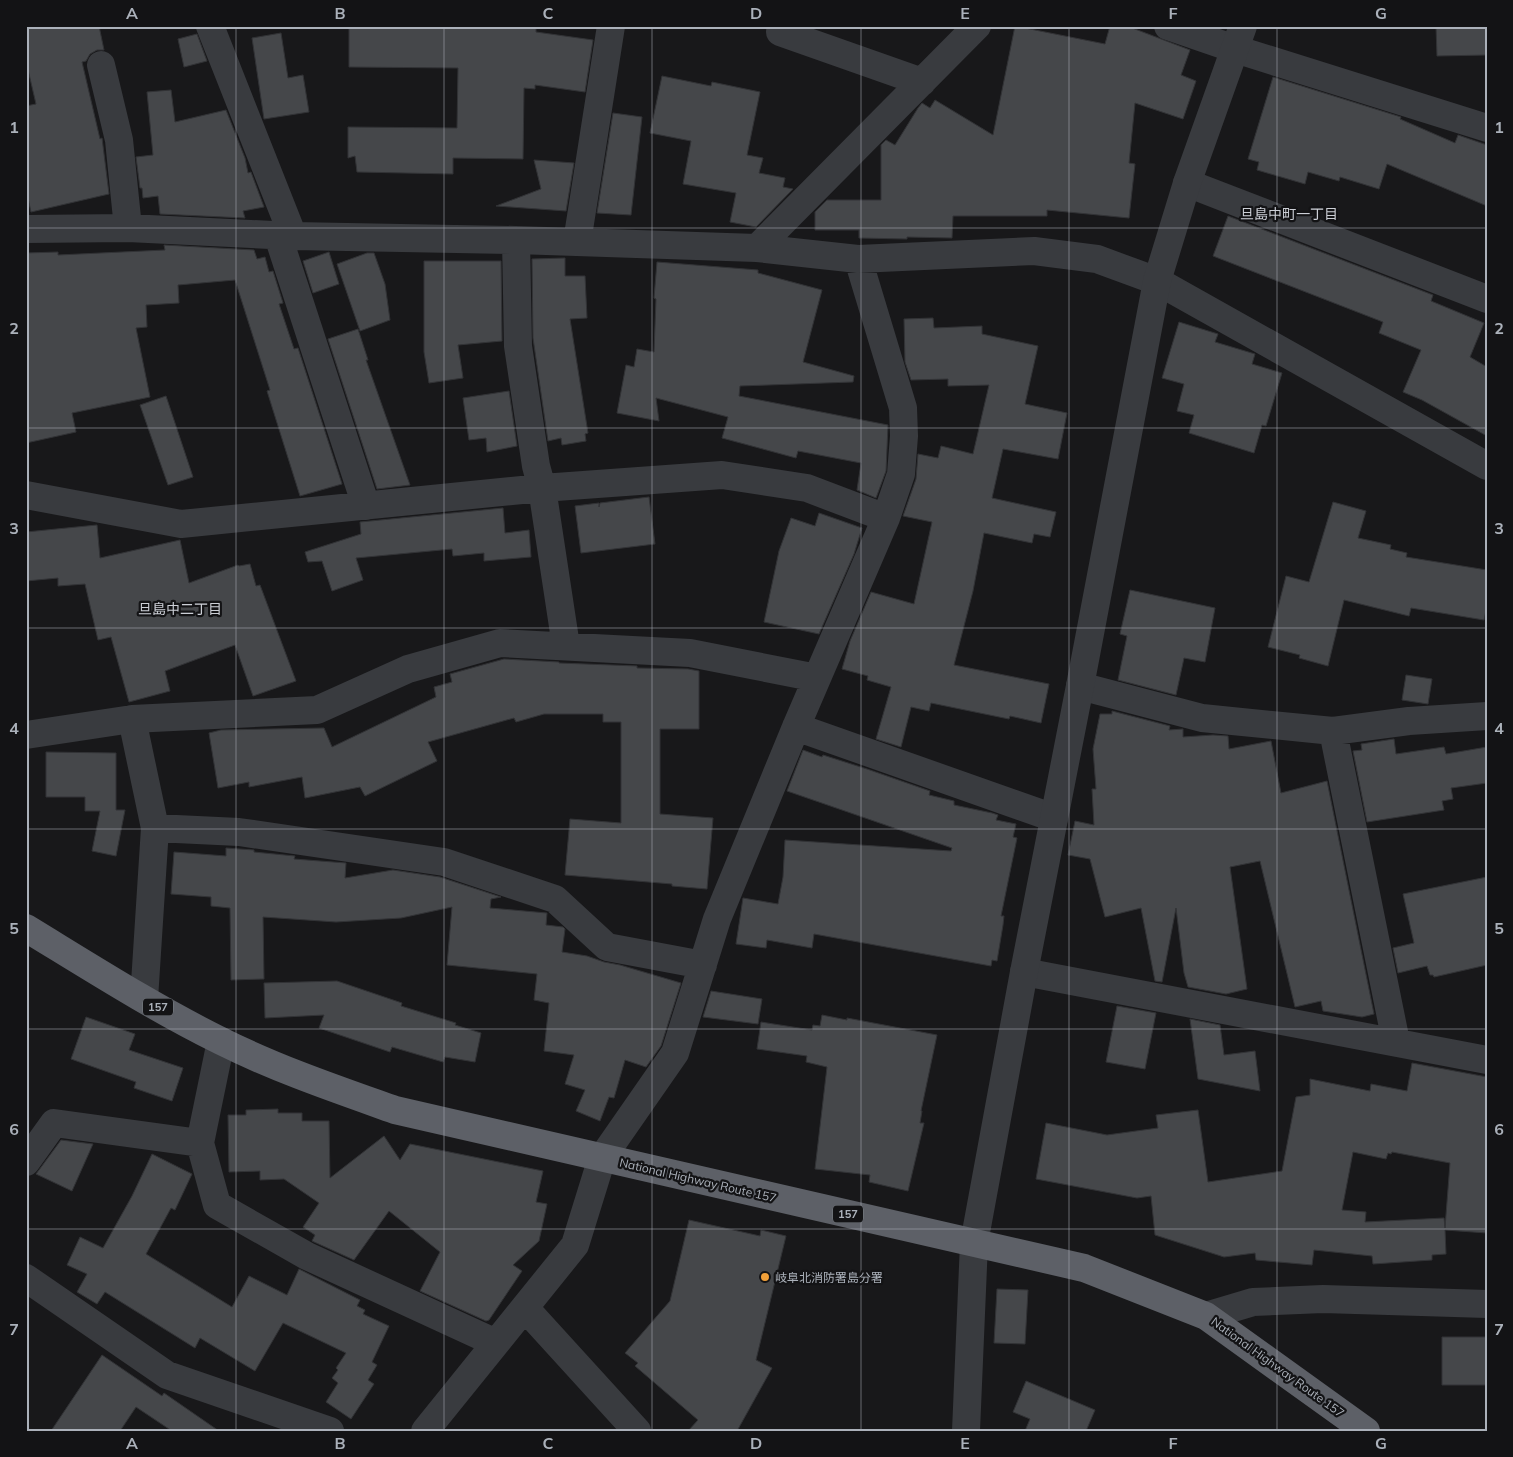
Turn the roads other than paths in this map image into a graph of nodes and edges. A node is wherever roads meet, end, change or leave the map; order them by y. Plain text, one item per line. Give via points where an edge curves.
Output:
1 (210, 26) edge
2 (607, 26) edge
3 (781, 26) edge
4 (977, 26) edge
5 (1168, 26) edge
6 (611, 27) edge
7 (1239, 38) edge
8 (101, 65) dead end
9 (922, 82) junction
10 (1487, 128) edge
11 (1188, 183) junction
12 (128, 228) junction
13 (26, 229) edge
14 (285, 236) junction
15 (516, 240) junction
16 (577, 242) junction
17 (757, 248) junction
18 (858, 259) junction
19 (1157, 281) junction
20 (1487, 300) edge
21 (1487, 466) edge
22 (542, 488) junction
23 (26, 495) edge
24 (366, 506) junction
25 (886, 518) junction
26 (566, 646) junction
27 (817, 678) junction
28 (1080, 686) junction
29 (1487, 716) edge
30 (132, 719) junction
31 (796, 727) junction
32 (1333, 730) junction
33 (26, 735) edge
34 (1054, 818) junction
35 (155, 828) junction
36 (26, 928) edge
37 (703, 965) junction
38 (1024, 972) junction
39 (144, 999) junction
40 (221, 1041) junction
41 (1396, 1042) junction
42 (1487, 1060) edge
43 (200, 1143) junction
44 (602, 1158) junction
45 (26, 1162) edge
46 (974, 1243) junction
47 (26, 1278) edge
48 (1487, 1304) edge
49 (525, 1308) junction
50 (1206, 1316) junction
51 (496, 1343) junction
52 (330, 1431) edge
53 (425, 1431) edge
54 (637, 1431) edge
55 (966, 1431) edge
56 (1366, 1431) edge

1 - 14 street
2 - 6 street
3 - 9 street via 780,32
4 - 9 street
5 - 7 street
6 - 16 street
7 - 10 street
7 - 11 street
8 - 12 street via 119,140
9 - 17 street
11 - 19 street
11 - 20 street
12 - 13 street
12 - 14 street
14 - 15 street
14 - 24 street
15 - 16 street
15 - 22 street via 518,346
16 - 17 street
17 - 18 street
18 - 19 street via 1034,250 1097,259
18 - 25 street via 903,408 901,474
19 - 21 street
19 - 28 street
22 - 24 street
22 - 25 street via 722,475 807,488
22 - 26 street
23 - 24 street via 181,524
25 - 27 street
26 - 27 street via 690,653
26 - 30 street via 500,643 408,668 317,710
27 - 31 street
28 - 32 street via 1202,718
28 - 34 street
29 - 32 street
30 - 33 street
30 - 35 street
31 - 34 street
31 - 37 street via 717,919
32 - 41 street
34 - 38 street
35 - 37 street via 239,832 444,862 555,899 607,946
35 - 39 street
36 - 39 highway, National Highway Route 157 / 157
37 - 44 street via 675,1053
38 - 41 street
38 - 46 street
39 - 40 highway, National Highway Route 157 / 157
40 - 43 street
40 - 44 highway, National Highway Route 157 / 157 via 295,1075 395,1110
41 - 42 street
43 - 45 street via 54,1123
43 - 51 street via 217,1205 307,1256
44 - 46 highway, National Highway Route 157 / 157
44 - 49 street via 575,1245
46 - 50 highway, National Highway Route 157 / 157 via 1084,1268
46 - 55 street
47 - 52 street via 167,1375
48 - 50 street via 1323,1299 1253,1302
49 - 51 street
49 - 54 street
50 - 56 highway, National Highway Route 157 / 157
51 - 53 street

